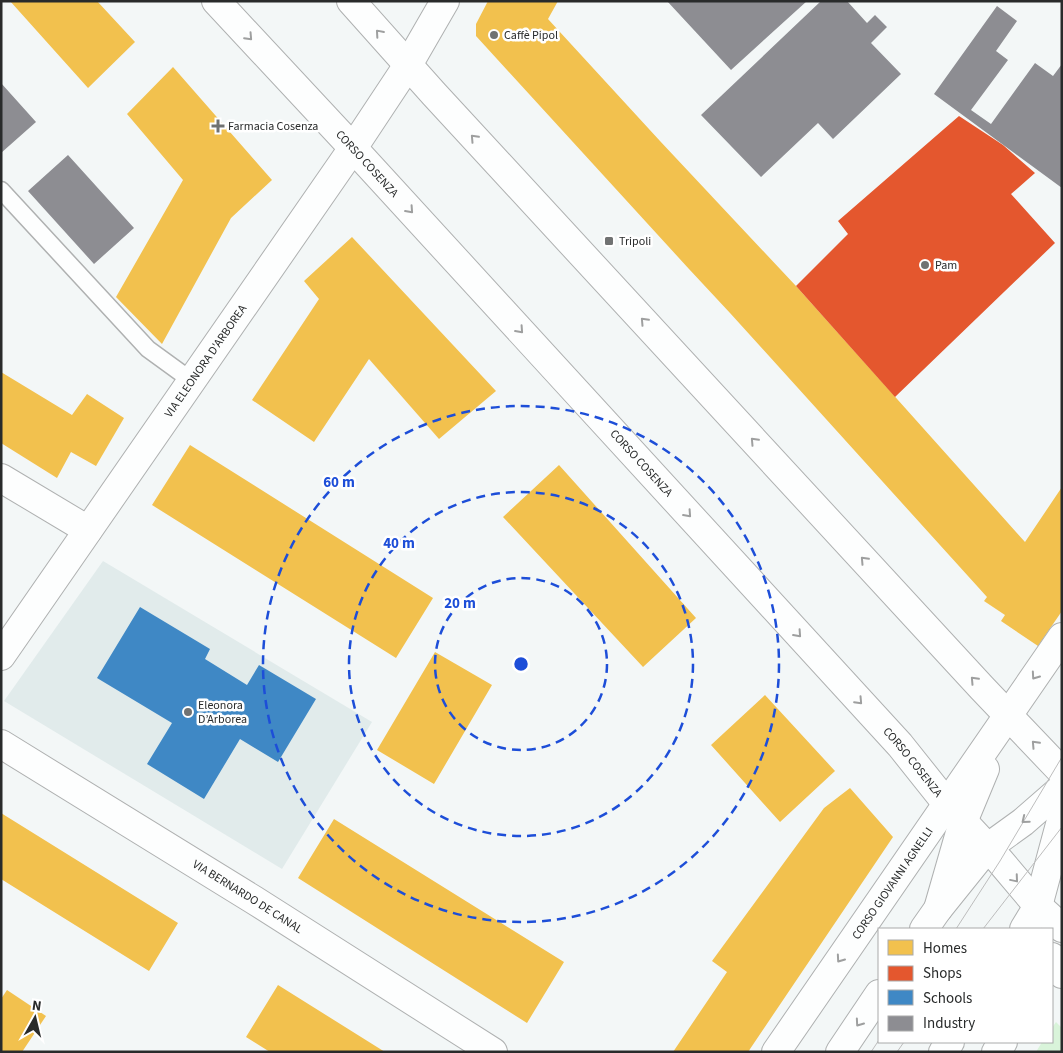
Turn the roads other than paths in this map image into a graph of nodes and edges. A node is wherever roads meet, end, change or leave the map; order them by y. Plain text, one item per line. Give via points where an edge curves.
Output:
1 (216, 1) edge
2 (351, 1) edge
3 (445, 1) edge
4 (408, 65) junction
5 (354, 148) junction
6 (1, 190) edge
7 (192, 381) junction
8 (1, 478) edge
9 (88, 530) junction
10 (1062, 637) edge
11 (1, 656) edge
12 (1008, 715) junction
13 (1, 744) edge
14 (1062, 772) edge
15 (1062, 788) edge
16 (955, 813) junction
17 (1062, 817) edge
18 (987, 848) junction
19 (931, 919) edge
20 (1050, 921) edge
21 (1027, 928) edge
22 (878, 995) edge
23 (494, 1052) edge
24 (776, 1052) edge
25 (840, 1052) edge

1 -> 5 main road, CORSO COSENZA
4 -> 2 main road
3 - 4 main road, VIA ELEONORA D'ARBOREA
4 - 5 main road, VIA ELEONORA D'ARBOREA
12 -> 4 main road
5 - 7 main road, VIA ELEONORA D'ARBOREA
5 -> 16 main road, CORSO COSENZA via 900,745
6 - 7 lane via 148,349
7 - 9 main road, VIA ELEONORA D'ARBOREA
8 - 9 main road
9 - 11 main road, VIA ELEONORA D'ARBOREA
10 -> 12 main road, CORSO GIOVANNI AGNELLI
14 -> 12 main road
12 - 16 main road, CORSO GIOVANNI AGNELLI
13 - 23 main road, VIA BERNARDO DE CANAL
15 -> 18 main road, CORSO GIOVANNI AGNELLI
16 - 18 main road, CORSO COSENZA
16 - 19 main road, CORSO GIOVANNI AGNELLI
16 -> 24 main road, CORSO GIOVANNI AGNELLI
17 - 20 main road
18 - 19 main road, CORSO GIOVANNI AGNELLI
18 -> 20 main road, CORSO COSENZA
20 - 21 main road
22 -> 25 main road

